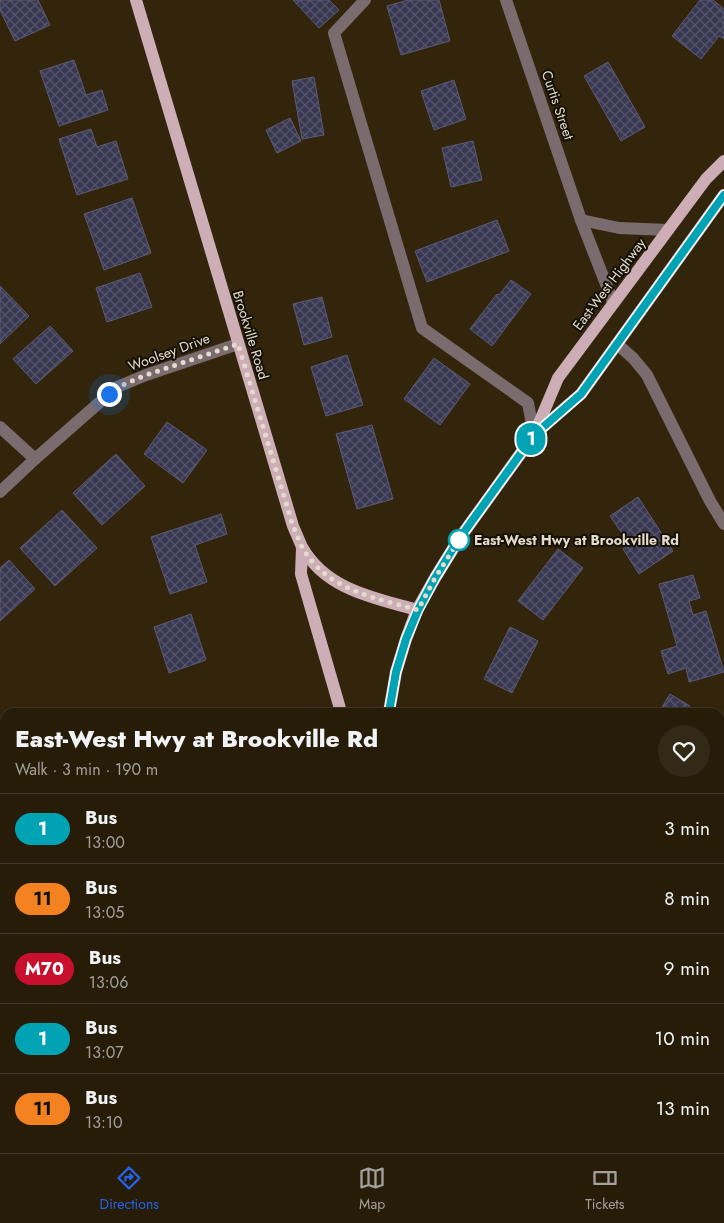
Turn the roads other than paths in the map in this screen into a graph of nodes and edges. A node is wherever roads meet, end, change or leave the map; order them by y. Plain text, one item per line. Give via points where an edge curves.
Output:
1 (136, 0) edge
2 (365, 0) edge
3 (506, 0) edge
4 (724, 161) edge
5 (724, 195) edge
6 (581, 220) junction
7 (668, 230) junction
8 (613, 302) junction
9 (238, 344) junction
10 (617, 344) junction
11 (0, 427) edge
12 (534, 435) junction
13 (34, 459) junction
14 (0, 492) edge
15 (724, 524) edge
16 (302, 548) junction
17 (418, 610) junction
18 (340, 708) edge
19 (390, 708) edge

1 - 9 main road, Brookville Road
2 - 12 street via 334,33 422,328 528,403
3 - 6 street, Curtis Street
4 - 7 main road, East-West Highway via 706,179
5 - 10 main road, East-West Highway
6 - 7 street via 620,228
6 - 8 street, Curtis Street
7 - 8 main road, East-West Highway
8 - 12 main road, East-West Highway via 558,378
9 - 13 street, Woolsey Drive via 118,387
9 - 16 main road, Brookville Road
10 - 12 main road, East-West Highway via 581,394
10 - 15 street via 647,375
11 - 13 street
12 - 17 main road, East-West Highway via 459,539
13 - 14 street, Woolsey Drive
16 - 17 main road, Brookville Road via 335,582 353,591
16 - 18 main road via 301,574
17 - 19 main road, East-West Highway via 396,672

